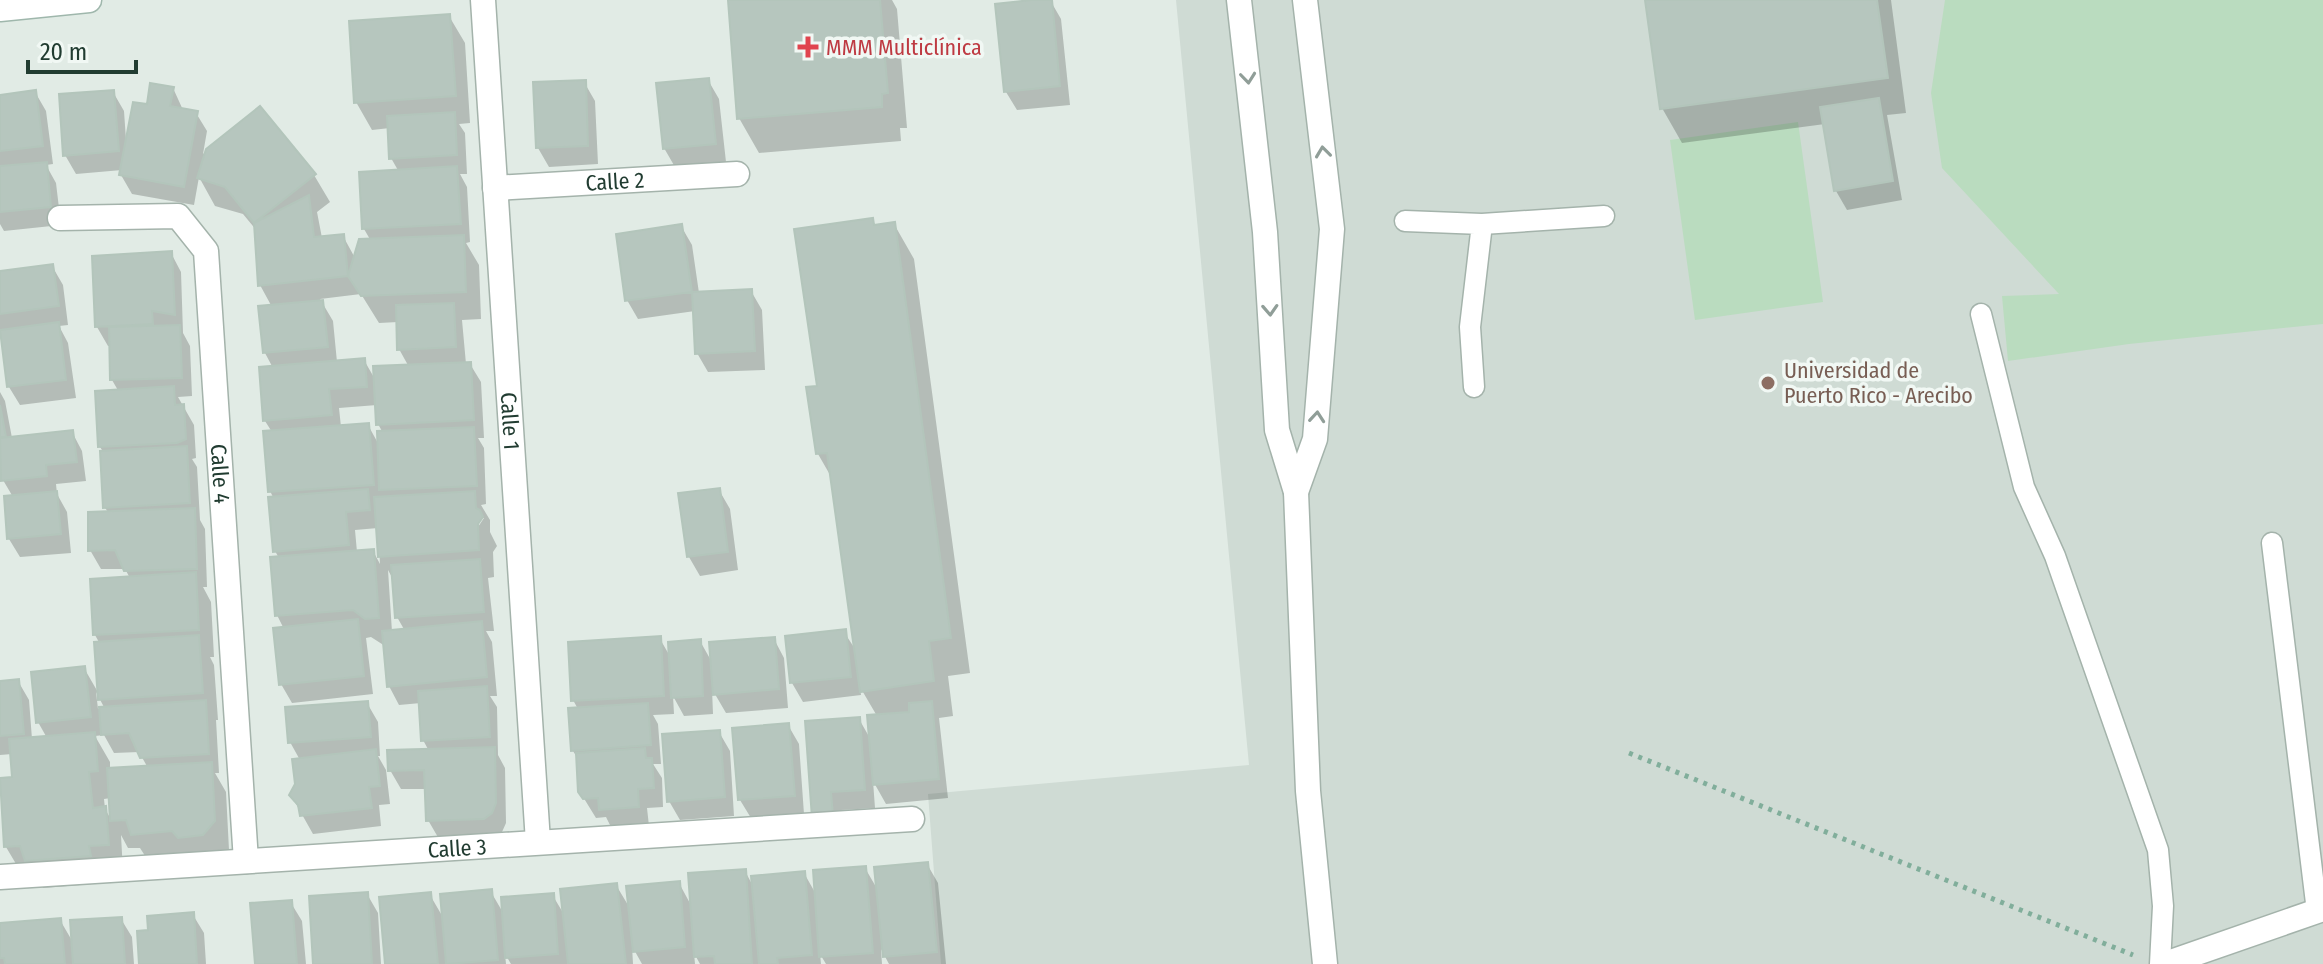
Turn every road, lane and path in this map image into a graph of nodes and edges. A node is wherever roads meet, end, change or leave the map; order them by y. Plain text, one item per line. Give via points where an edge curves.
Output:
1 (89, 0) edge
2 (483, 0) edge
3 (1239, 0) edge
4 (1305, 0) edge
5 (0, 9) edge
6 (737, 174) dead end
7 (495, 188) junction
8 (1604, 216) dead end
9 (60, 218) dead end
10 (1405, 221) dead end
11 (1482, 224) junction
12 (1981, 314) dead end
13 (1474, 387) dead end
14 (1296, 492) junction
15 (2272, 543) dead end
16 (1629, 753) dead end
17 (912, 819) dead end
18 (538, 842) junction
19 (246, 861) junction
20 (0, 877) edge
21 (2320, 910) edge
22 (2155, 962) edge
23 (1325, 964) edge

1 - 5 street
2 - 7 street, Calle 1
3 -> 14 street via 1265,232 1277,430
14 -> 4 street via 1315,439 1332,229
6 - 7 street, Calle 2
7 - 18 street, Calle 1
8 - 11 lane
9 - 19 street, Calle 4 via 178,216 206,251
10 - 11 lane
11 - 13 lane via 1470,327
12 - 22 lane via 2024,487 2055,556 2158,850 2163,906
14 - 23 street via 1308,791
15 - 21 lane
16 - 22 path
17 - 18 street, Calle 3
18 - 19 street, Calle 3
19 - 20 street, Calle 3
21 - 22 street

